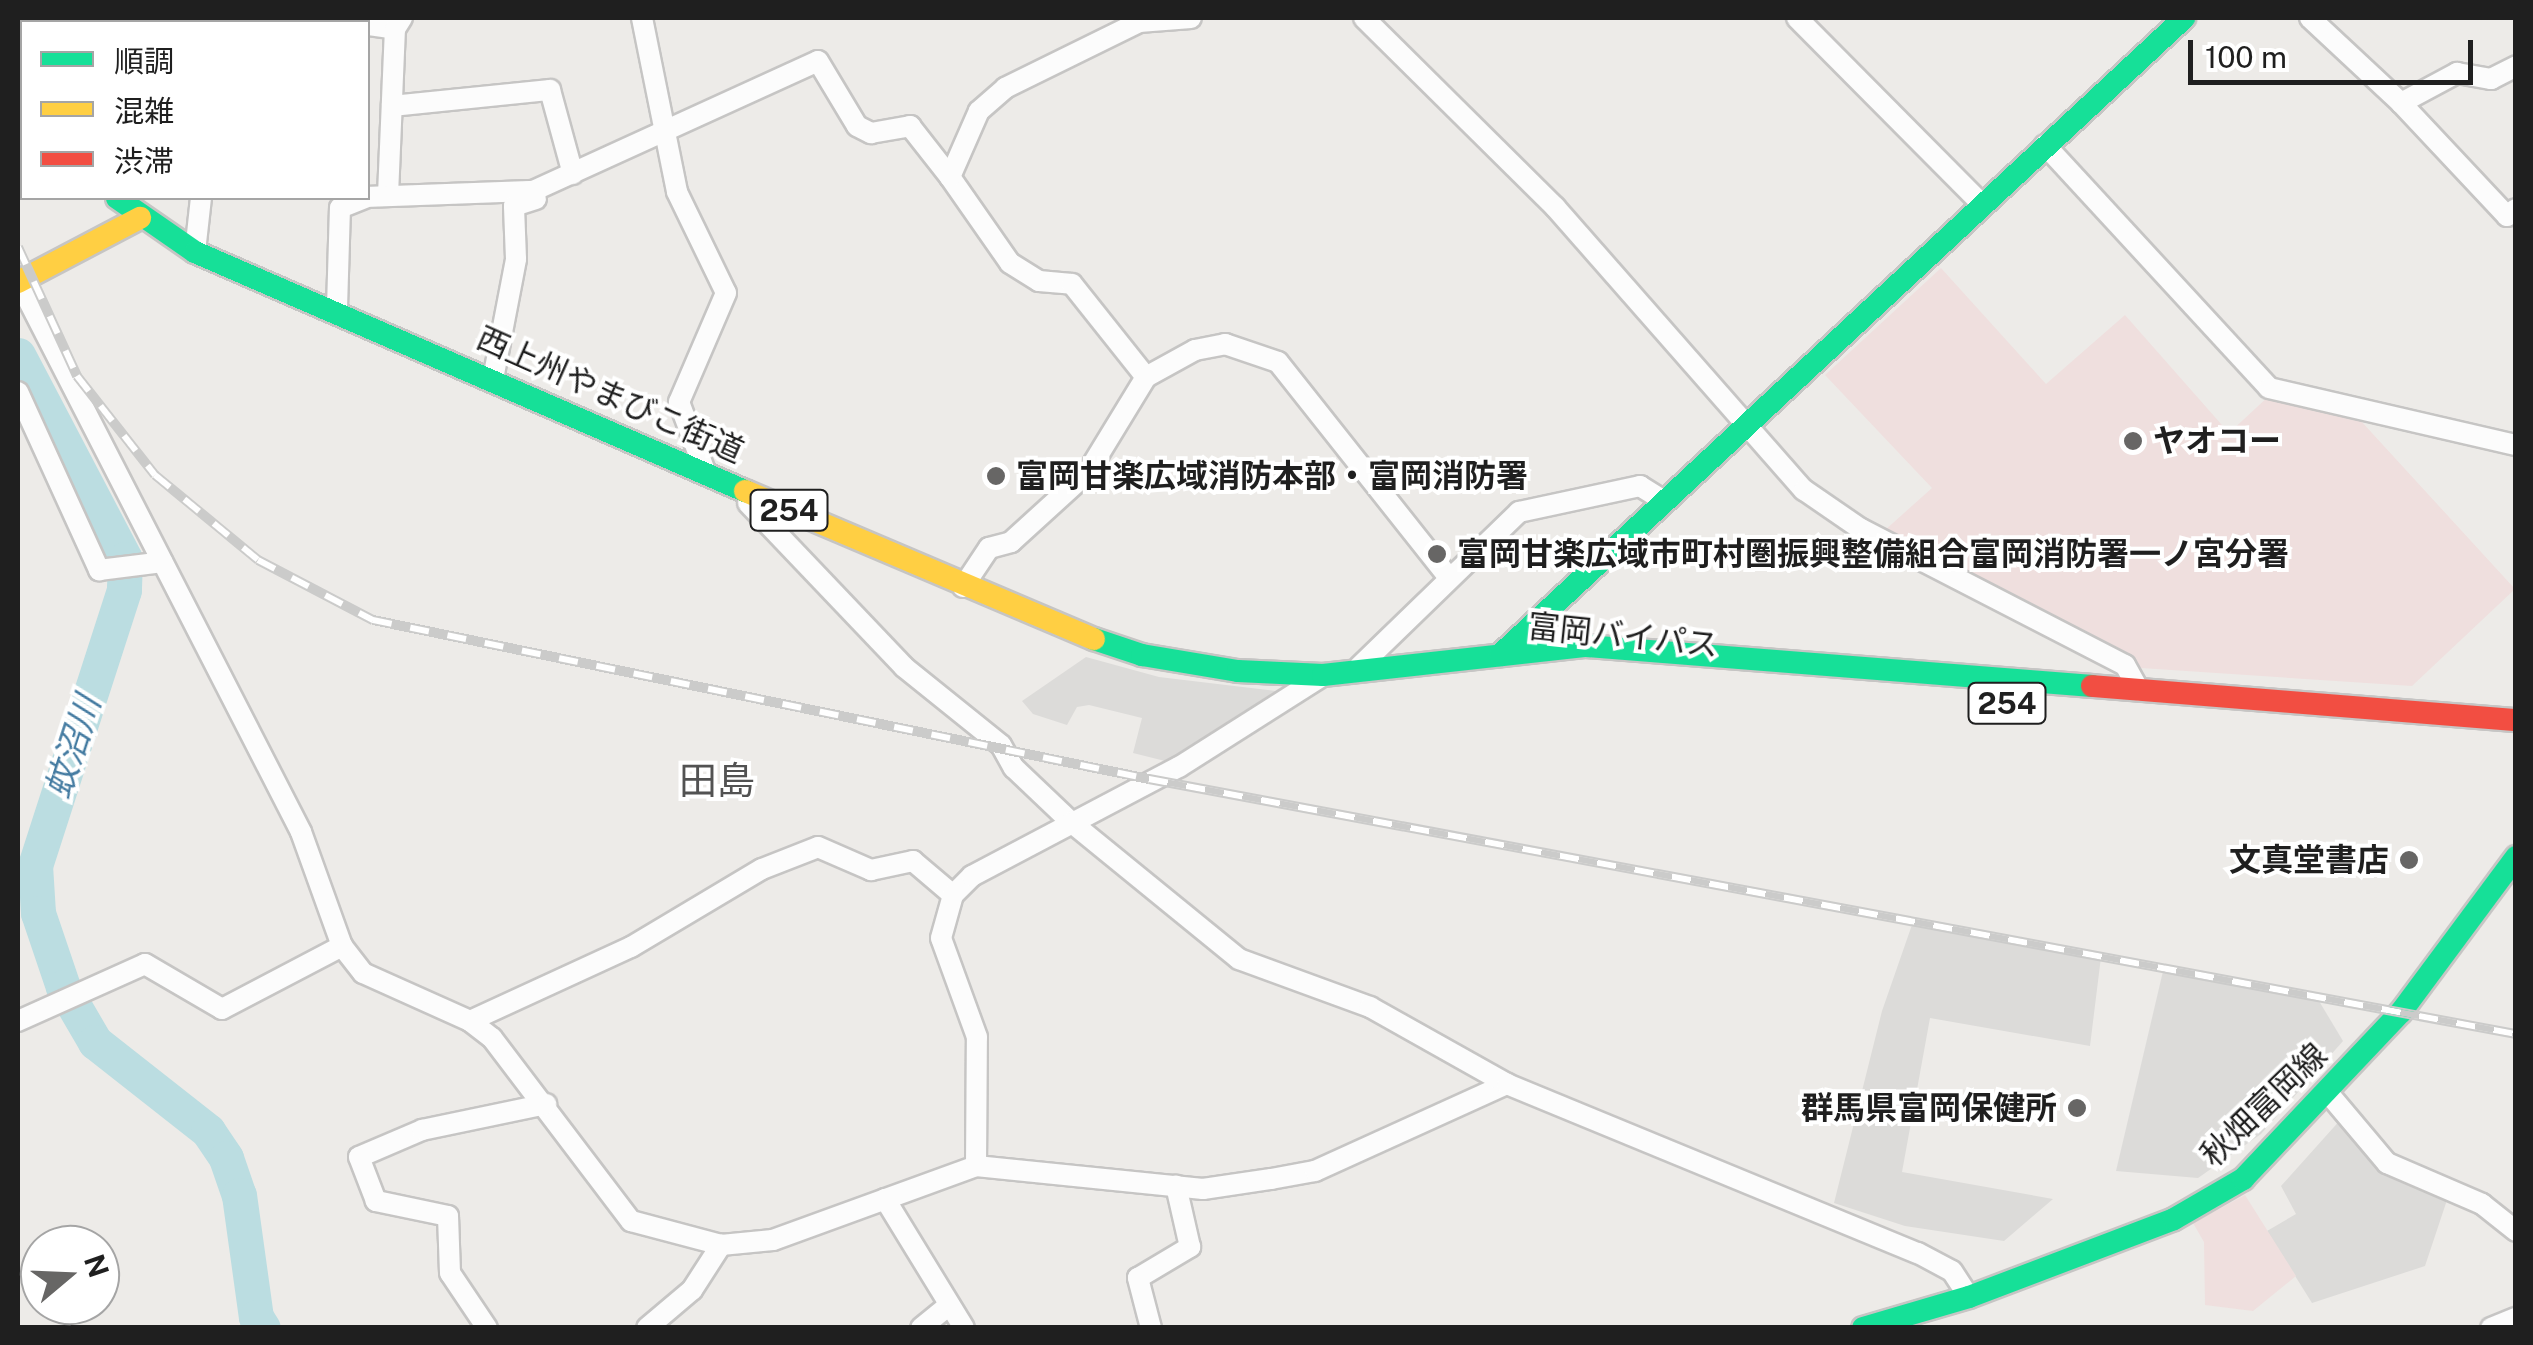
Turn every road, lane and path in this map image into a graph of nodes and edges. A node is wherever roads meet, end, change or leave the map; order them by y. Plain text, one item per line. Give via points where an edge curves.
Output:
1 (642, 18) edge
2 (1191, 18) edge
3 (1364, 18) edge
4 (1798, 18) edge
5 (2184, 18) edge
6 (2310, 18) edge
7 (398, 23) edge
8 (370, 25) edge
9 (2516, 66) edge
10 (2402, 103) junction
11 (392, 106) junction
12 (665, 128) junction
13 (2044, 145) junction
14 (573, 174) junction
15 (950, 177) junction
16 (539, 188) junction
17 (374, 196) edge
18 (119, 200) edge
19 (201, 200) edge
20 (363, 200) edge
21 (1981, 203) junction
22 (2516, 209) edge
23 (140, 218) junction
24 (195, 252) junction
25 (18, 282) edge
26 (337, 308) junction
27 (1146, 377) junction
28 (493, 378) junction
29 (18, 392) edge
30 (1744, 422) junction
31 (2512, 440) edge
32 (706, 474) junction
33 (732, 485) junction
34 (1662, 500) junction
35 (155, 563) junction
36 (1449, 578) junction
37 (964, 586) junction
38 (1500, 655) junction
39 (1354, 672) junction
40 (1323, 675) junction
41 (2139, 690) junction
42 (2516, 720) edge
43 (2516, 743) edge
44 (1071, 822) junction
45 (2513, 864) edge
46 (953, 894) junction
47 (342, 946) junction
48 (18, 1021) edge
49 (470, 1021) junction
50 (1507, 1084) junction
51 (2328, 1093) junction
52 (546, 1104) junction
53 (976, 1166) junction
54 (1176, 1186) junction
55 (885, 1198) junction
56 (2516, 1231) edge
57 (721, 1246) junction
58 (1969, 1297) junction
59 (948, 1305) junction
60 (2516, 1318) edge
61 (487, 1328) edge
62 (647, 1328) edge
63 (921, 1328) edge
64 (964, 1328) edge
65 (1150, 1328) edge
66 (1862, 1328) edge
67 (2491, 1328) edge

1 - 12 street
2 - 15 street via 1139,22 1005,88 979,111
3 - 30 street via 1555,207
4 - 21 street
5 - 13 main road
6 - 10 street
7 - 8 street
7 - 11 street
9 - 10 street via 2491,79 2456,73
10 - 22 street via 2507,216
11 - 14 street via 550,90
11 - 17 street
12 - 14 street via 656,140
12 - 15 street via 818,61 857,126 871,134 910,126
12 - 32 street via 677,192 726,293 679,402
13 - 21 main road
13 - 31 street via 2268,388
14 - 16 street
15 - 27 street via 1010,263 1039,280 1072,284
16 - 17 street
16 - 28 street via 538,198 514,206 516,260
18 - 23 main road, 西上州やまびこ街道 / 254
19 - 24 street
20 - 26 street via 340,208
21 - 30 main road
23 - 24 main road, 西上州やまびこ街道 / 254
23 - 25 main road
24 - 26 main road, 西上州やまびこ街道 / 254
25 - 35 street
26 - 28 main road, 西上州やまびこ街道 / 254
27 - 36 street via 1195,350 1224,344 1278,362
27 - 37 street via 1088,472 1011,542 989,548
28 - 32 main road, 西上州やまびこ街道 / 254
29 - 35 street via 99,570
30 - 34 main road
30 - 41 street via 1804,490 1846,519 2125,665
32 - 33 main road, 西上州やまびこ街道 / 254
33 - 37 main road, 西上州やまびこ街道 / 254
33 - 44 street via 904,668 1001,745 1014,768
34 - 36 street via 1640,486 1520,512
34 - 38 main road
35 - 47 street via 301,832
36 - 39 street
37 - 40 main road, 西上州やまびこ街道 / 254 via 1142,655 1238,671
38 - 39 main road, 西上州やまびこ街道 / 254
38 - 41 main road, 富岡バイパス / 254 via 1586,646
38 - 43 main road, 富岡バイパス / 254 via 1586,670
39 - 40 main road, 西上州やまびこ街道 / 254
40 - 44 street via 1195,758
41 - 42 main road, 富岡バイパス / 254
44 - 46 street via 972,876
44 - 50 street via 1239,959 1370,1007
45 - 51 main road, 秋畑富岡線 via 2401,1012
46 - 49 street via 913,861 871,870 818,847 762,869 631,947
46 - 53 street via 941,938 977,1036
47 - 48 street via 222,1008 145,964
47 - 49 street via 363,973
49 - 52 street
50 - 54 street via 1315,1171 1203,1189
50 - 58 street via 1918,1253 1952,1272
51 - 56 street via 2387,1164 2482,1204
51 - 58 main road, 秋畑富岡線 via 2243,1179 2174,1219
52 - 57 street via 631,1221
52 - 61 street via 422,1130 359,1157 376,1201 448,1216 450,1273
53 - 54 street
53 - 55 street
54 - 65 street via 1190,1247 1138,1278
55 - 57 street via 773,1240
55 - 59 street
57 - 62 street via 692,1290
58 - 66 main road, 秋畑富岡線
59 - 63 street
59 - 64 street
60 - 67 street

